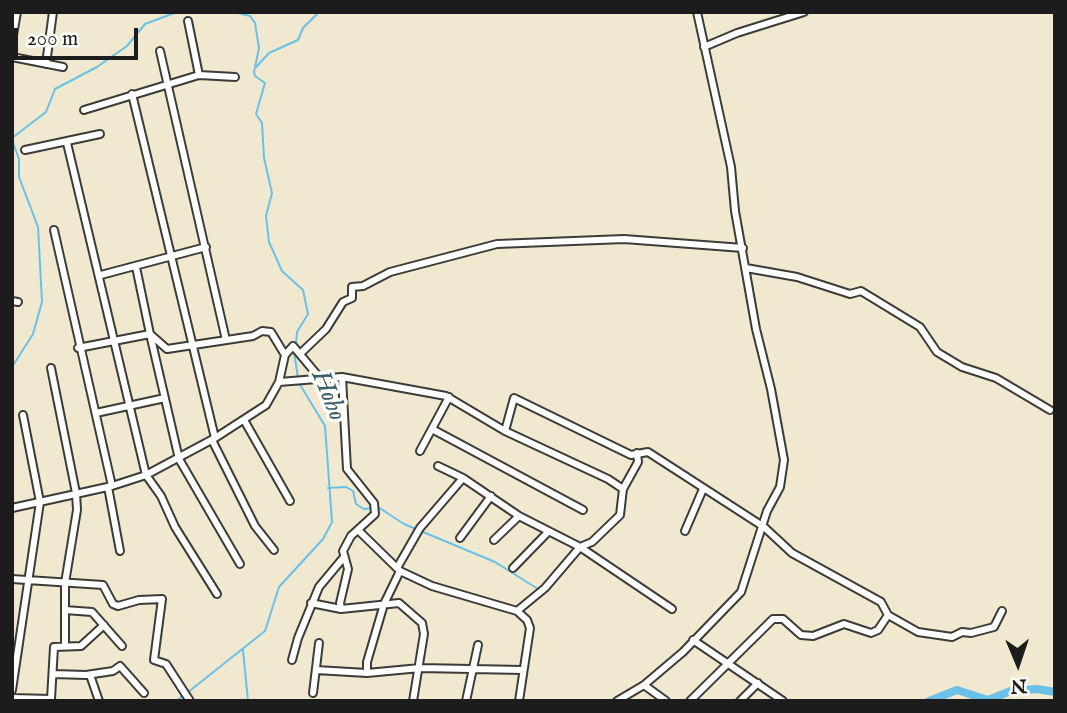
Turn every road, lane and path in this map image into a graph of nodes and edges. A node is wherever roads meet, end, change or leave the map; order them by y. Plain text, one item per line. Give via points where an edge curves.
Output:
1 (17, 12) edge
2 (54, 12) edge
3 (697, 12) edge
4 (804, 12) edge
5 (188, 21) dead end
6 (12, 41) edge
7 (704, 47) junction
8 (160, 51) dead end
9 (12, 57) edge
10 (46, 64) junction
11 (64, 67) dead end
12 (199, 75) junction
13 (235, 77) dead end
14 (167, 83) junction
15 (132, 94) junction
16 (84, 110) dead end
17 (100, 134) dead end
18 (67, 143) junction
19 (25, 150) dead end
20 (54, 230) dead end
21 (206, 247) junction
22 (743, 248) junction
23 (170, 256) junction
24 (136, 267) junction
25 (746, 268) junction
26 (101, 275) junction
27 (150, 334) junction
28 (226, 340) junction
29 (115, 342) junction
30 (191, 346) junction
31 (78, 348) junction
32 (297, 348) junction
33 (285, 355) junction
34 (51, 368) dead end
35 (319, 377) junction
36 (342, 377) junction
37 (279, 382) junction
38 (449, 397) junction
39 (165, 398) junction
40 (129, 406) junction
41 (1050, 410) dead end
42 (96, 413) junction
43 (23, 415) dead end
44 (244, 420) junction
45 (432, 429) junction
46 (505, 431) junction
47 (214, 439) junction
48 (420, 452) dead end
49 (638, 453) junction
50 (179, 459) junction
51 (438, 466) dead end
52 (146, 475) junction
53 (463, 478) junction
54 (110, 487) junction
55 (623, 489) junction
56 (703, 489) junction
57 (76, 493) junction
58 (491, 496) junction
59 (289, 501) dead end
60 (40, 502) junction
61 (12, 509) edge
62 (583, 510) dead end
63 (519, 516) junction
64 (764, 527) junction
65 (359, 531) junction
66 (685, 531) dead end
67 (548, 532) junction
68 (460, 538) dead end
69 (494, 540) dead end
70 (580, 547) junction
71 (274, 550) dead end
72 (120, 551) dead end
73 (344, 557) junction
74 (240, 564) dead end
75 (513, 568) dead end
76 (399, 569) junction
77 (12, 579) edge
78 (28, 580) junction
79 (65, 583) junction
80 (216, 594) dead end
81 (311, 603) junction
82 (384, 604) junction
83 (341, 609) junction
84 (672, 609) dead end
85 (65, 610) junction
86 (517, 611) junction
87 (1002, 611) dead end
88 (888, 615) junction
89 (104, 625) junction
90 (693, 640) junction
91 (319, 643) dead end
92 (65, 645) junction
93 (478, 645) dead end
94 (122, 646) dead end
95 (292, 660) dead end
96 (728, 663) junction
97 (420, 668) junction
98 (475, 669) junction
99 (316, 670) junction
100 (523, 670) junction
101 (367, 673) junction
102 (53, 674) junction
103 (90, 675) junction
104 (758, 683) junction
105 (643, 685) junction
106 (12, 690) edge
107 (144, 693) dead end
108 (313, 693) dead end
109 (12, 698) edge
110 (99, 701) edge
111 (190, 701) edge
112 (413, 701) edge
113 (466, 701) edge
114 (519, 701) edge
115 (617, 701) edge
116 (666, 701) edge
117 (690, 701) edge
118 (740, 701) edge
119 (783, 701) edge

1 - 6 street
2 - 10 street
3 - 7 street
4 - 7 street
5 - 12 street
7 - 22 street
8 - 14 street
9 - 10 street
10 - 11 street
12 - 13 street
12 - 14 street
14 - 15 street
14 - 21 street
15 - 16 street
15 - 23 street
17 - 18 street
18 - 19 street
18 - 26 street
20 - 31 street
21 - 23 street
21 - 28 street
22 - 25 street
22 - 32 street via 624,239 497,244 390,272 352,288 352,298 343,302 326,329
23 - 24 street
23 - 30 street
24 - 26 street
24 - 27 street
25 - 41 street via 797,277 850,294 861,291 920,327 937,352 961,367 996,378
25 - 64 street via 784,460 780,487
26 - 29 street
27 - 29 street
27 - 30 street via 167,349
27 - 39 street
28 - 30 street
28 - 33 street via 271,332
29 - 31 street
29 - 40 street
30 - 47 street
31 - 42 street
32 - 33 street
32 - 35 street
33 - 37 street
34 - 57 street
35 - 36 street
35 - 37 street
36 - 38 street
36 - 65 street via 347,469 374,503 375,514
37 - 44 street via 266,405
38 - 45 street
38 - 46 street
39 - 40 street
39 - 50 street
40 - 42 street
40 - 52 street
42 - 54 street
43 - 60 street
44 - 47 street
44 - 59 street
45 - 48 street
45 - 62 street
46 - 49 street via 514,398 631,455
46 - 55 street
47 - 50 street
47 - 71 street via 255,526
49 - 55 street
49 - 56 street via 648,452
50 - 52 street
50 - 74 street
51 - 53 street
52 - 54 street
52 - 80 street
53 - 58 street
53 - 76 street via 421,528
54 - 57 street
54 - 72 street
55 - 70 street via 620,515 592,542
56 - 64 street
56 - 66 street
57 - 60 street
57 - 79 street
58 - 63 street
58 - 68 street
60 - 61 street
60 - 78 street
63 - 67 street
63 - 69 street
64 - 88 street via 792,553 881,603
64 - 90 street via 741,592
65 - 73 street via 343,551
65 - 76 street
67 - 70 street
67 - 75 street
70 - 84 street
70 - 86 street via 545,588
73 - 81 street
73 - 83 street via 348,569
76 - 82 street
76 - 86 street via 432,586
77 - 78 street
78 - 79 street
78 - 106 street
79 - 85 street
79 - 111 street via 103,585 118,606 162,599 155,660 166,664
81 - 83 street
81 - 95 street
82 - 83 street
82 - 97 street via 405,606 425,627
82 - 101 street
85 - 89 street via 92,612
85 - 92 street
86 - 100 street via 530,628
87 - 88 street via 994,627 952,637 918,632
88 - 96 street via 871,633 844,624 813,636 802,635 778,618
89 - 92 street via 80,646
89 - 94 street
90 - 96 street
90 - 105 street
91 - 99 street
92 - 102 street via 54,647
93 - 98 street
96 - 104 street
96 - 117 street
97 - 98 street
97 - 101 street
97 - 112 street
98 - 100 street
98 - 113 street
99 - 101 street
99 - 108 street
100 - 114 street
102 - 103 street
102 - 109 street via 51,699
103 - 107 street via 120,666
103 - 110 street
104 - 118 street
104 - 119 street
105 - 115 street
105 - 116 street

